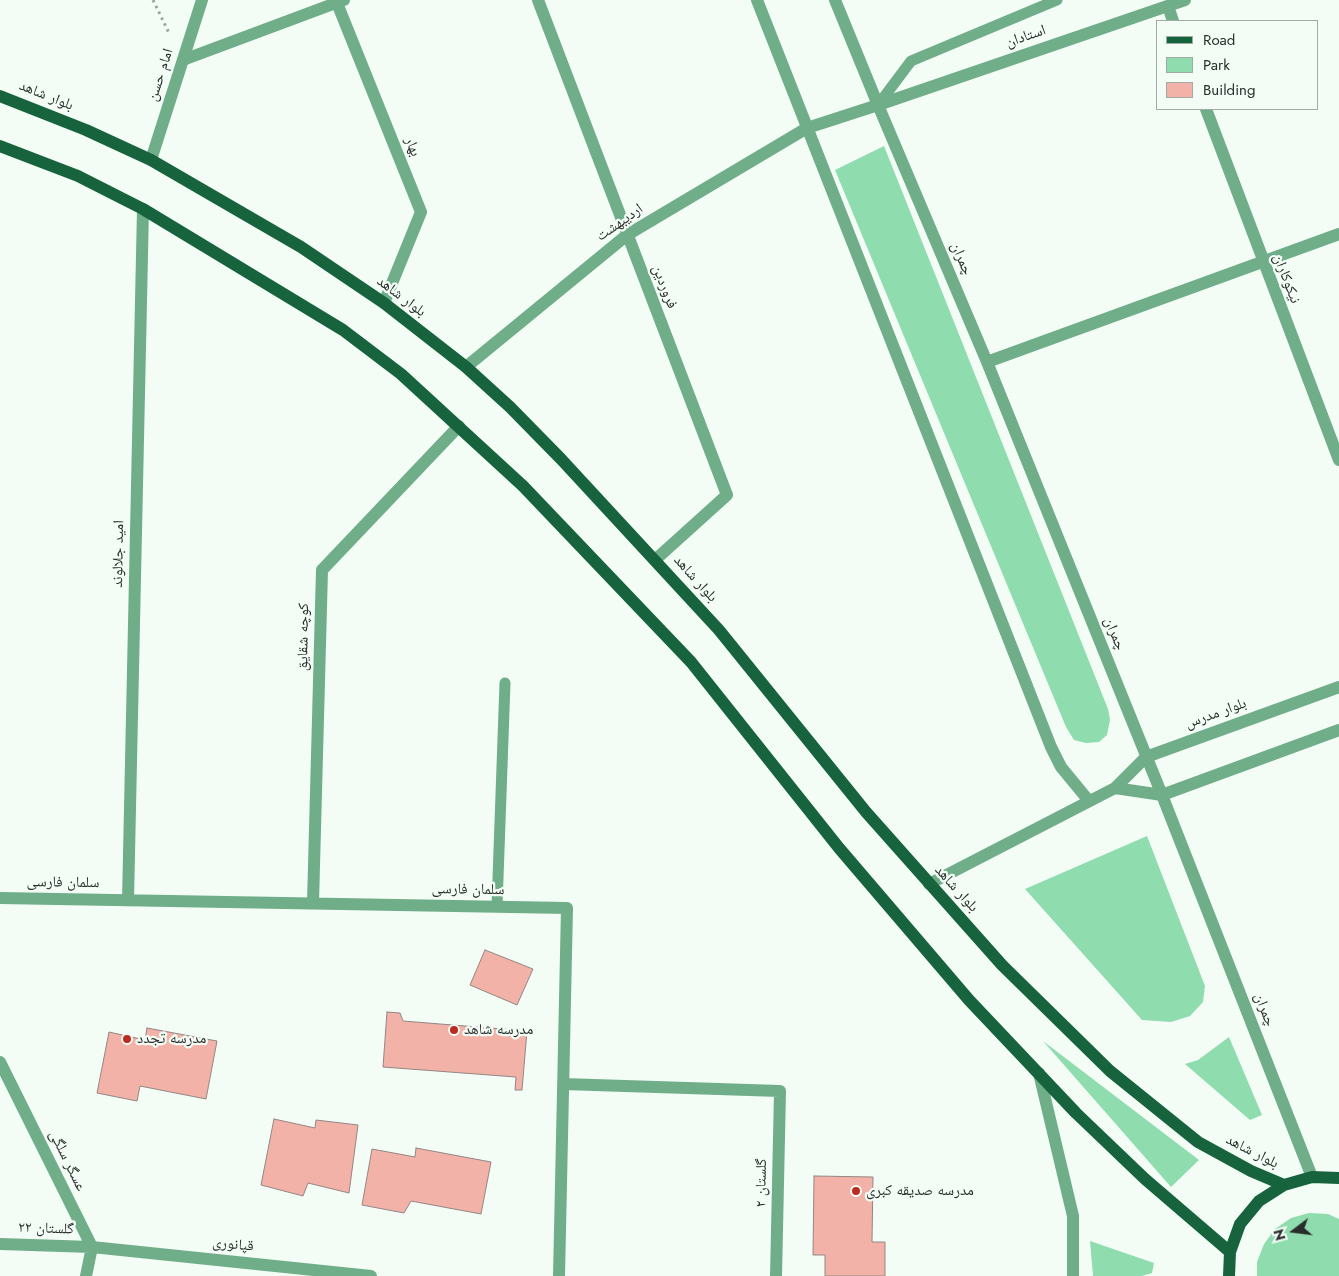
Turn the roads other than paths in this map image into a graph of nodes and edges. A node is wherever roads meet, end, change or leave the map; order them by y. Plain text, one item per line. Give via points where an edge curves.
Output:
1 (202, 0) edge
2 (538, 0) edge
3 (757, 0) edge
4 (835, 0) edge
5 (1058, 0) edge
6 (1185, 0) edge
7 (341, 1) edge
8 (1167, 3) edge
9 (1174, 20) edge
10 (183, 60) junction
11 (0, 96) edge
12 (878, 105) junction
13 (1206, 110) edge
14 (807, 128) junction
15 (0, 146) edge
16 (151, 160) junction
17 (143, 209) junction
18 (1339, 234) edge
19 (627, 235) junction
20 (1262, 262) junction
21 (384, 303) junction
22 (986, 362) junction
23 (466, 368) junction
24 (459, 426) junction
25 (1339, 460) edge
26 (655, 560) junction
27 (505, 683) dead end
28 (1339, 687) edge
29 (1339, 730) edge
30 (1146, 757) junction
31 (1115, 788) junction
32 (1162, 796) junction
33 (1090, 802) junction
34 (929, 884) junction
35 (0, 898) edge
36 (128, 900) junction
37 (313, 904) junction
38 (497, 906) junction
39 (0, 1062) edge
40 (1039, 1073) junction
41 (563, 1084) junction
42 (1312, 1177) junction
43 (1339, 1178) edge
44 (1284, 1185) junction
45 (0, 1244) edge
46 (92, 1247) junction
47 (1230, 1252) junction
48 (86, 1276) edge
49 (371, 1276) edge
50 (559, 1276) edge
51 (776, 1276) edge
52 (1073, 1276) edge
53 (1229, 1276) edge

1 - 10 street, امام حسن
2 - 19 street, فروردین
3 - 14 street
4 - 12 street, چمران
5 - 12 lane via 910,61
6 - 8 street, استادان
7 - 10 street
7 - 21 street, بهار via 421,212
8 - 9 street
8 - 12 street, استادان
10 - 16 street, امام حسن
11 - 16 main road, بلوار شاهد
12 - 14 street
12 - 22 street, چمران
13 - 20 street, نیکوکاران
14 - 19 street, اردیبهشت
14 - 33 street via 1051,747 1061,767
15 - 17 main road via 78,176
16 - 21 main road, بلوار شاهد via 301,247
17 - 24 main road via 343,330 401,374
17 - 36 street, امید جلالوند
18 - 20 street
19 - 23 street, اردیبهشت
19 - 26 street, فروردین via 727,495
20 - 22 street
20 - 25 street, نیکوکاران
21 - 23 main road, بلوار شاهد
22 - 30 street, چمران
23 - 26 main road, بلوار شاهد via 510,407
24 - 37 street, کوچه شقایق via 322,570
24 - 40 main road via 523,486 691,662 840,848 969,1000
26 - 34 main road, بلوار شاهد via 718,630
27 - 38 lane
28 - 30 street, بلوار مدرس
29 - 32 street
30 - 31 street, بلوار مدرس
30 - 32 street, چمران
31 - 32 street
31 - 33 street, بلوار مدرس
32 - 42 street, چمران
33 - 34 street, بلوار مدرس
34 - 44 main road, بلوار شاهد via 1002,965 1110,1071 1198,1142
35 - 36 street, سلمان فارسی
36 - 37 street, سلمان فارسی
37 - 38 street, سلمان فارسی
38 - 41 street, سلمان فارسی via 567,908
39 - 46 street, عسگر سلگی
40 - 47 main road via 1145,1179
40 - 52 street via 1073,1216
41 - 50 street, سلمان فارسی
41 - 51 street, گلستان ۲ via 780,1090
42 - 43 main road
42 - 44 main road
44 - 47 main road via 1259,1201 1240,1224
45 - 46 street, گلستان ۲۲
46 - 48 street
46 - 49 street, قپانوری
47 - 53 main road

